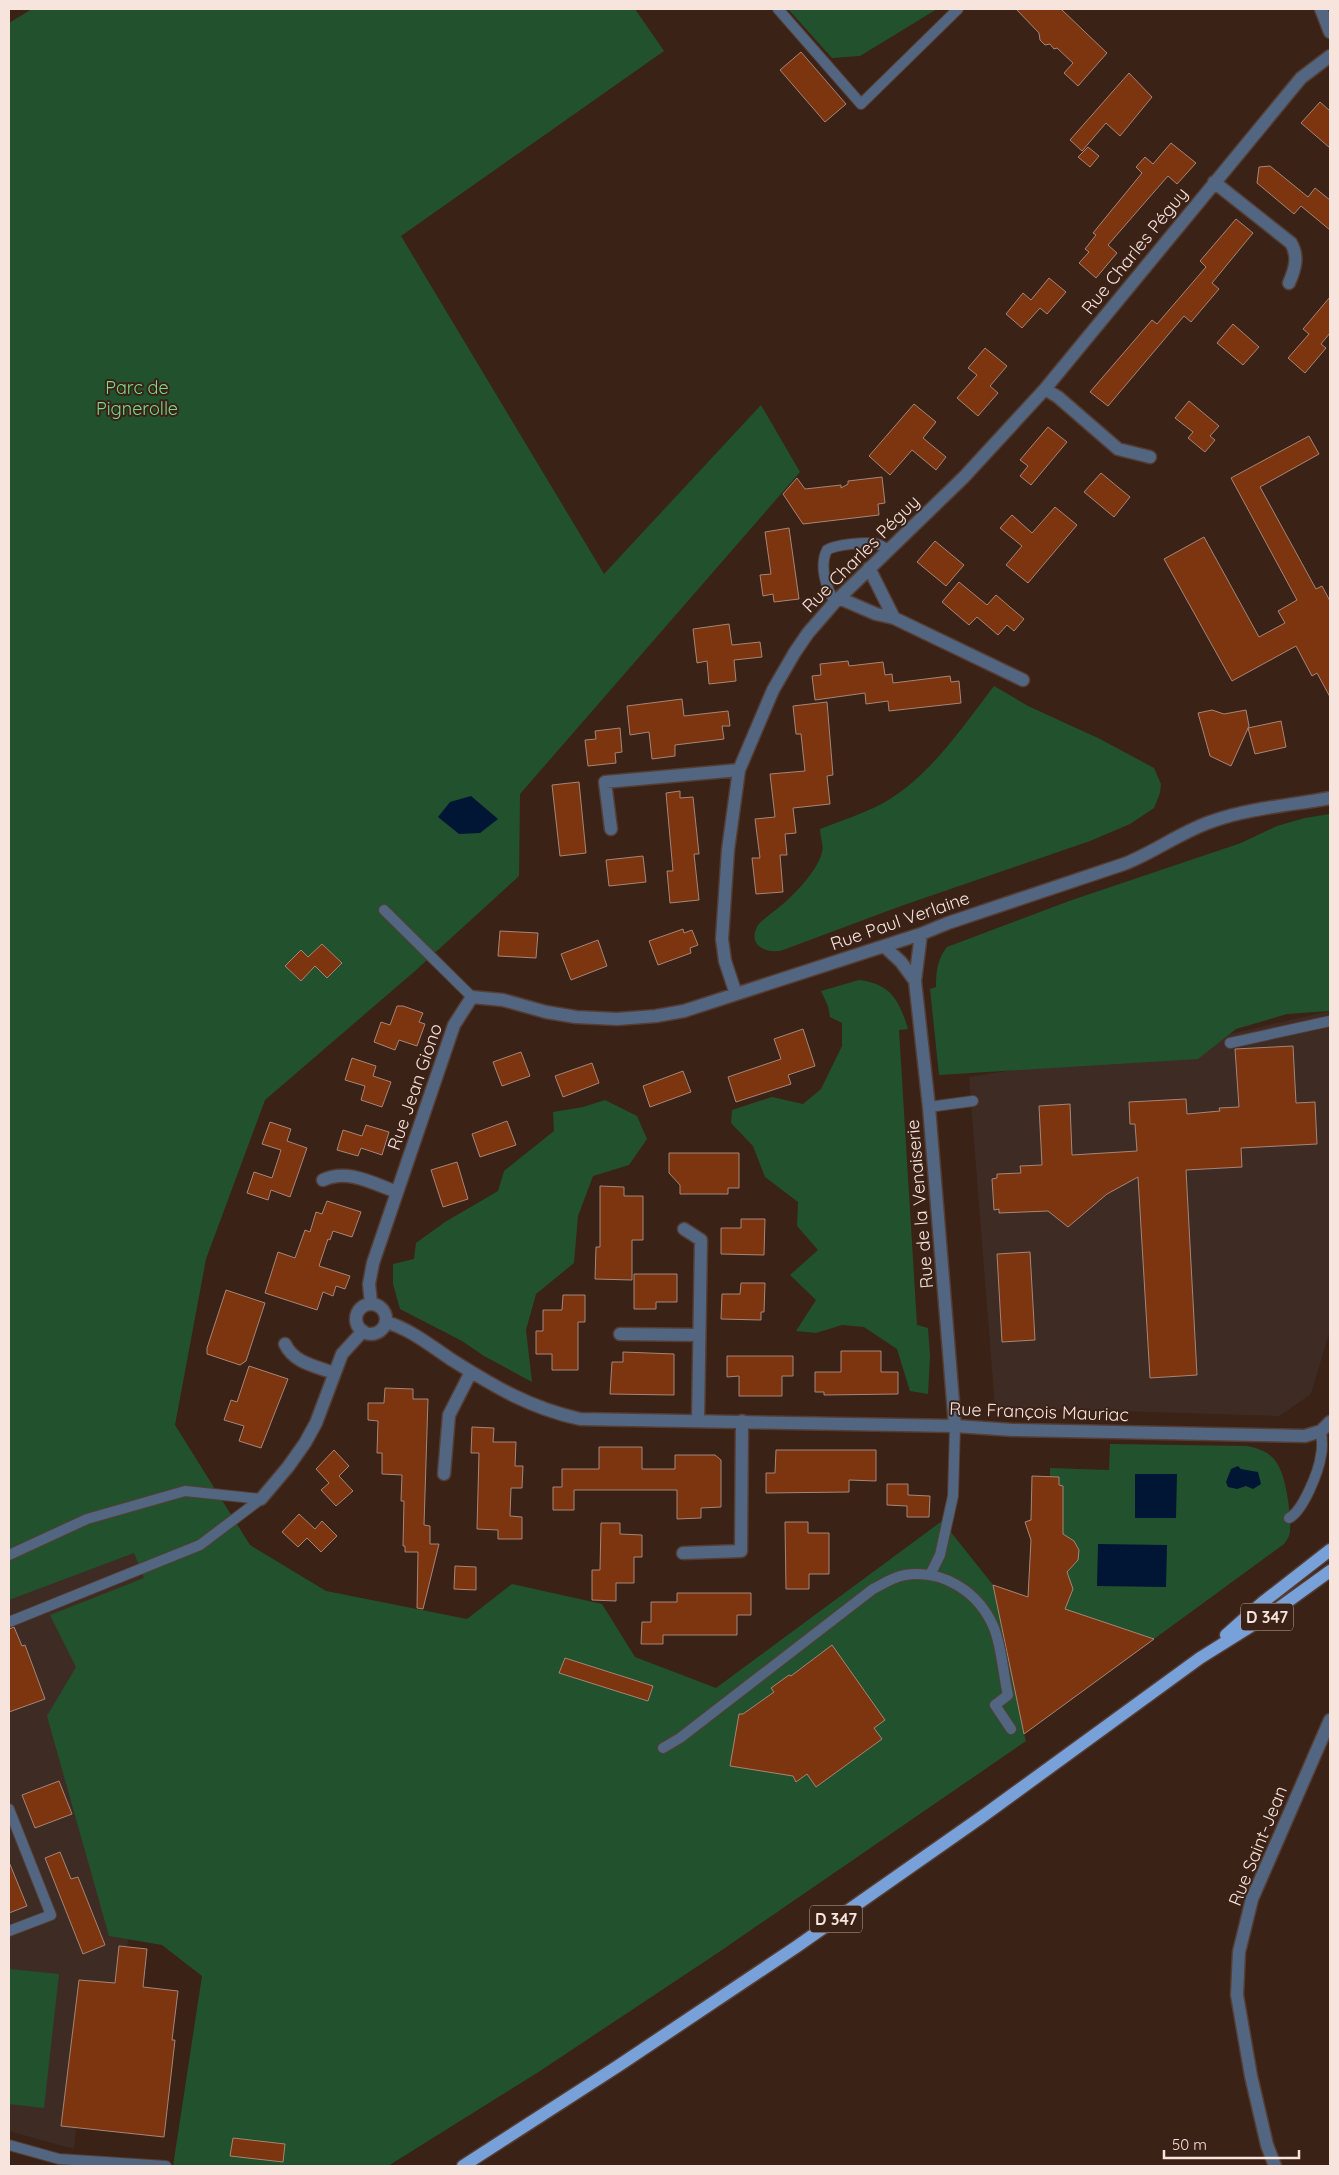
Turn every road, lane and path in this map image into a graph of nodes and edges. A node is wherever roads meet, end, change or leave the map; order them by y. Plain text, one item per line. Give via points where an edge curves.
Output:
1 (778, 9) edge
2 (958, 9) edge
3 (1321, 9) edge
4 (1330, 32) edge
5 (1330, 56) edge
6 (1214, 182) junction
7 (1289, 283) dead end
8 (1045, 389) junction
9 (1150, 457) dead end
10 (888, 550) junction
11 (869, 568) junction
12 (837, 600) junction
13 (894, 618) junction
14 (1023, 680) dead end
15 (739, 770) junction
16 (1330, 798) edge
17 (611, 829) dead end
18 (384, 910) dead end
19 (921, 934) junction
20 (884, 946) junction
21 (915, 981) junction
22 (736, 994) junction
23 (472, 997) junction
24 (1330, 1021) edge
25 (1230, 1043) dead end
26 (973, 1101) dead end
27 (930, 1107) junction
28 (323, 1180) dead end
29 (397, 1192) junction
30 (684, 1229) dead end
31 (371, 1304) junction
32 (386, 1322) junction
33 (363, 1331) junction
34 (620, 1334) dead end
35 (699, 1335) junction
36 (285, 1344) dead end
37 (471, 1372) junction
38 (334, 1373) junction
39 (698, 1420) junction
40 (742, 1421) junction
41 (955, 1426) junction
42 (1326, 1427) edge
43 (444, 1474) dead end
44 (261, 1499) junction
45 (1289, 1518) dead end
46 (1330, 1550) edge
47 (683, 1553) dead end
48 (9, 1555) edge
49 (1330, 1570) edge
50 (930, 1575) junction
51 (9, 1622) edge
52 (1200, 1658) junction
53 (1330, 1720) edge
54 (1011, 1729) dead end
55 (663, 1748) dead end
56 (9, 1809) edge
57 (9, 1931) edge
58 (9, 2145) edge
59 (166, 2166) edge
60 (463, 2166) edge
61 (1275, 2166) edge

1 - 2 lane via 861,104
3 - 4 street
5 - 6 street, Rue Charles Péguy via 1301,78
6 - 7 street via 1291,243 1296,260
6 - 8 street, Rue Charles Péguy
8 - 9 street via 1118,449
8 - 10 street, Rue Charles Péguy via 964,477
10 - 11 street, Rue Charles Péguy
10 - 12 lane via 868,543 827,550 824,557 826,584
11 - 12 street, Rue Charles Péguy
11 - 13 street
12 - 13 street
12 - 15 street, Rue Charles Péguy via 808,633 773,690
13 - 14 street
15 - 17 street via 605,782
15 - 22 street, Rue Charles Péguy via 728,850 722,939 725,961
16 - 19 street, Rue Paul Verlaine via 1212,821 1138,858
18 - 23 lane
19 - 20 street, Rue Paul Verlaine
19 - 21 street, Rue de la Venaiserie
20 - 21 street
20 - 22 street, Rue Paul Verlaine
21 - 27 street, Rue de la Venaiserie
22 - 23 street, Rue Paul Verlaine via 675,1013 617,1019 576,1018 493,998
23 - 29 street, Rue Jean Giono via 454,1025
24 - 25 lane
26 - 27 lane
27 - 41 street, Rue de la Venaiserie
28 - 29 street via 349,1175
29 - 31 street, Rue Jean Giono via 371,1270
30 - 35 street via 701,1240
31 - 32 street via 382,1308
31 - 33 street via 363,1306 357,1314 356,1322
32 - 33 street via 375,1333
32 - 37 street, Rue François Mauriac via 408,1332
33 - 38 street via 345,1350
34 - 35 street
35 - 39 street
36 - 38 street via 299,1360
37 - 39 street, Rue François Mauriac via 531,1405 580,1419
37 - 43 street via 449,1415
38 - 44 street via 316,1423 305,1443
39 - 40 street, Rue François Mauriac
40 - 41 street, Rue François Mauriac
40 - 47 street via 741,1551
41 - 42 street, Rue François Mauriac via 1254,1437 1305,1436
41 - 50 lane via 953,1496 940,1556
42 - 45 lane via 1317,1468 1300,1508
44 - 48 lane via 185,1491 87,1519
44 - 51 lane via 200,1545
46 - 52 main road via 1262,1602
49 - 52 main road, D 347 via 1272,1614
50 - 54 lane via 943,1578 966,1591 984,1608 990,1619 1008,1695 995,1705
50 - 55 lane via 903,1575 873,1589
52 - 60 main road, D 347 via 984,1816 796,1947
53 - 61 street, Rue Saint-Jean via 1252,1899 1239,1952 1237,1995 1251,2076
56 - 57 lane via 51,1915
58 - 59 lane via 59,2159

